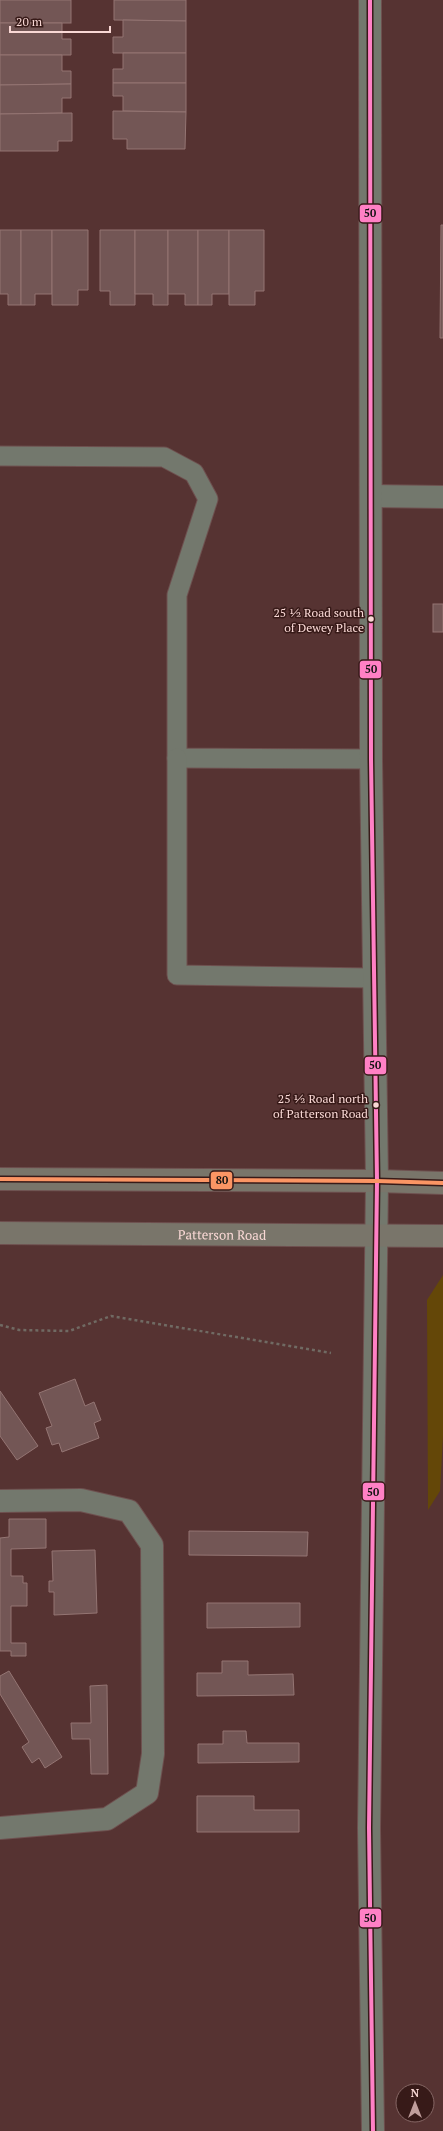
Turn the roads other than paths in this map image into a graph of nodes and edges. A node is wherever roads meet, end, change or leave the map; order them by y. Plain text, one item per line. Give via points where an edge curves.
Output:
1 (370, 0) edge
2 (0, 456) edge
3 (371, 496) junction
4 (443, 498) edge
5 (178, 758) junction
6 (371, 759) junction
7 (373, 978) junction
8 (0, 1179) edge
9 (377, 1180) junction
10 (443, 1183) edge
11 (0, 1233) edge
12 (376, 1235) junction
13 (443, 1236) edge
14 (0, 1501) edge
15 (0, 1828) edge
16 (373, 2131) edge

1 - 3 street
2 - 5 lane via 164,457 194,473 208,499 178,595
3 - 4 street
3 - 6 street
5 - 6 lane
5 - 7 lane via 177,975
6 - 7 street
7 - 9 street
8 - 9 main road
9 - 10 main road
9 - 12 street
11 - 12 main road, Patterson Road
12 - 13 main road, Patterson Road
12 - 16 street via 369,1828
14 - 15 street via 81,1500 129,1511 152,1545 153,1754 147,1793 107,1819

